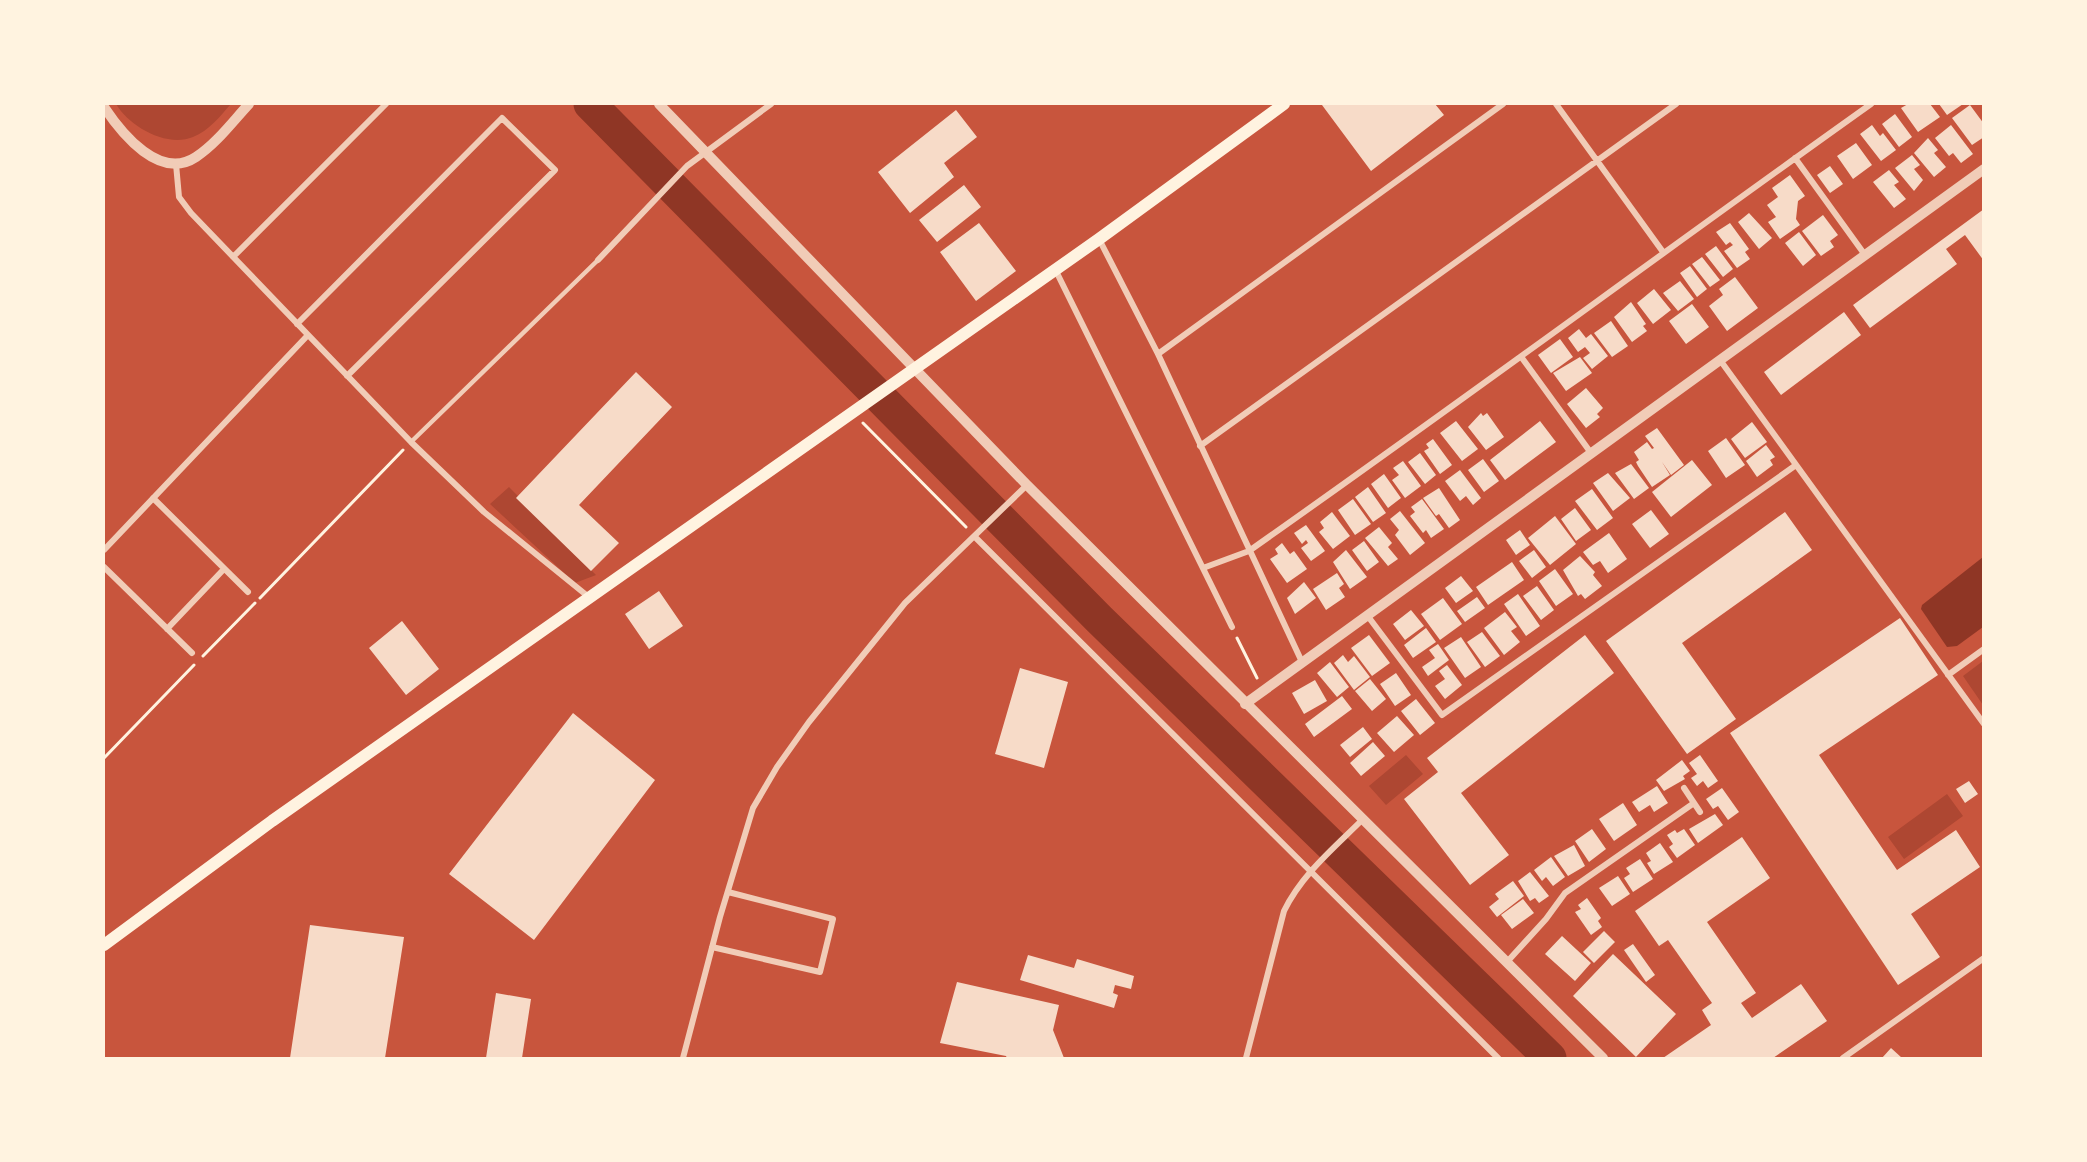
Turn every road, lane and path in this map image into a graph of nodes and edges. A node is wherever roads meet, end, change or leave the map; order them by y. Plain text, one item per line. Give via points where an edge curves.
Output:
1 (249, 104) edge
2 (386, 104) edge
3 (658, 104) edge
4 (771, 104) edge
5 (1284, 104) edge
6 (1503, 104) edge
7 (1556, 104) edge
8 (1676, 104) edge
9 (1871, 104) edge
10 (104, 107) edge
11 (705, 152) junction
12 (1795, 158) junction
13 (1597, 160) junction
14 (176, 164) junction
15 (1983, 169) edge
16 (1099, 238) junction
17 (1663, 252) junction
18 (1865, 255) junction
19 (233, 257) junction
20 (598, 260) joint
21 (1055, 269) junction
22 (297, 324) junction
23 (308, 335) junction
24 (1158, 354) junction
25 (1522, 358) junction
26 (1720, 360) junction
27 (915, 369) junction
28 (347, 376) junction
29 (857, 411) junction
30 (411, 442) junction
31 (1200, 446) junction
32 (1591, 453) junction
33 (1796, 465) junction
34 (1027, 485) junction
35 (153, 498) junction
36 (975, 537) junction
37 (104, 550) edge
38 (1249, 551) junction
39 (104, 567) edge
40 (1203, 568) junction
41 (224, 569) junction
42 (248, 592) dead end
43 (590, 598) junction
44 (1367, 615) junction
45 (1232, 627) joint
46 (167, 629) junction
47 (1983, 649) edge
48 (192, 653) dead end
49 (1302, 662) junction
50 (1948, 675) junction
51 (1263, 690) junction
52 (1245, 704) junction
53 (1983, 724) edge
54 (1684, 788) dead end
55 (1694, 803) junction
56 (1700, 812) dead end
57 (1362, 820) junction
58 (1309, 872) junction
59 (728, 892) junction
60 (104, 945) edge
61 (712, 947) junction
62 (1983, 958) edge
63 (1506, 963) junction
64 (682, 1059) edge
65 (1246, 1059) edge
66 (1498, 1059) edge
67 (1603, 1059) edge
68 (1843, 1059) edge

1 - 14 street via 195,158
2 - 19 street
3 - 11 street
4 - 11 street
5 - 16 main road
6 - 24 street
7 - 13 street
8 - 13 street
9 - 12 street
10 - 14 street via 134,145
11 - 20 street via 687,165
11 - 27 street
12 - 17 street
12 - 18 street
13 - 17 street
13 - 31 street
14 - 19 street via 179,198
15 - 18 street
16 - 21 main road
16 - 24 street
17 - 25 street
18 - 26 street
19 - 22 street
20 - 30 lane
21 - 27 main road
21 - 40 street
22 - 23 street
22 - 28 street via 502,118 555,170
23 - 28 street
23 - 35 street
24 - 31 street
25 - 32 street
25 - 38 street
26 - 32 street
26 - 33 street
27 - 29 main road
27 - 34 street
28 - 30 street
29 - 36 path
29 - 43 main road
30 - 43 street via 484,512
31 - 38 street
32 - 44 street
33 - 44 street via 1442,715
33 - 50 street
34 - 36 street
34 - 52 street
35 - 37 street
35 - 41 street
36 - 58 street
36 - 59 street via 905,603 777,767 753,808
38 - 40 street
38 - 49 street
39 - 46 street
40 - 45 street
41 - 42 street
41 - 46 street
43 - 60 main road via 272,821
44 - 49 street
45 - 51 path
46 - 48 street
47 - 50 street
49 - 51 street
50 - 53 street
51 - 52 street
52 - 57 street
54 - 55 street
55 - 56 street
55 - 63 street via 1565,893
57 - 58 street
57 - 63 street
58 - 65 street via 1284,911
58 - 66 street
59 - 61 street
59 - 61 street via 833,919 820,972
61 - 64 street
62 - 68 street
63 - 67 street

